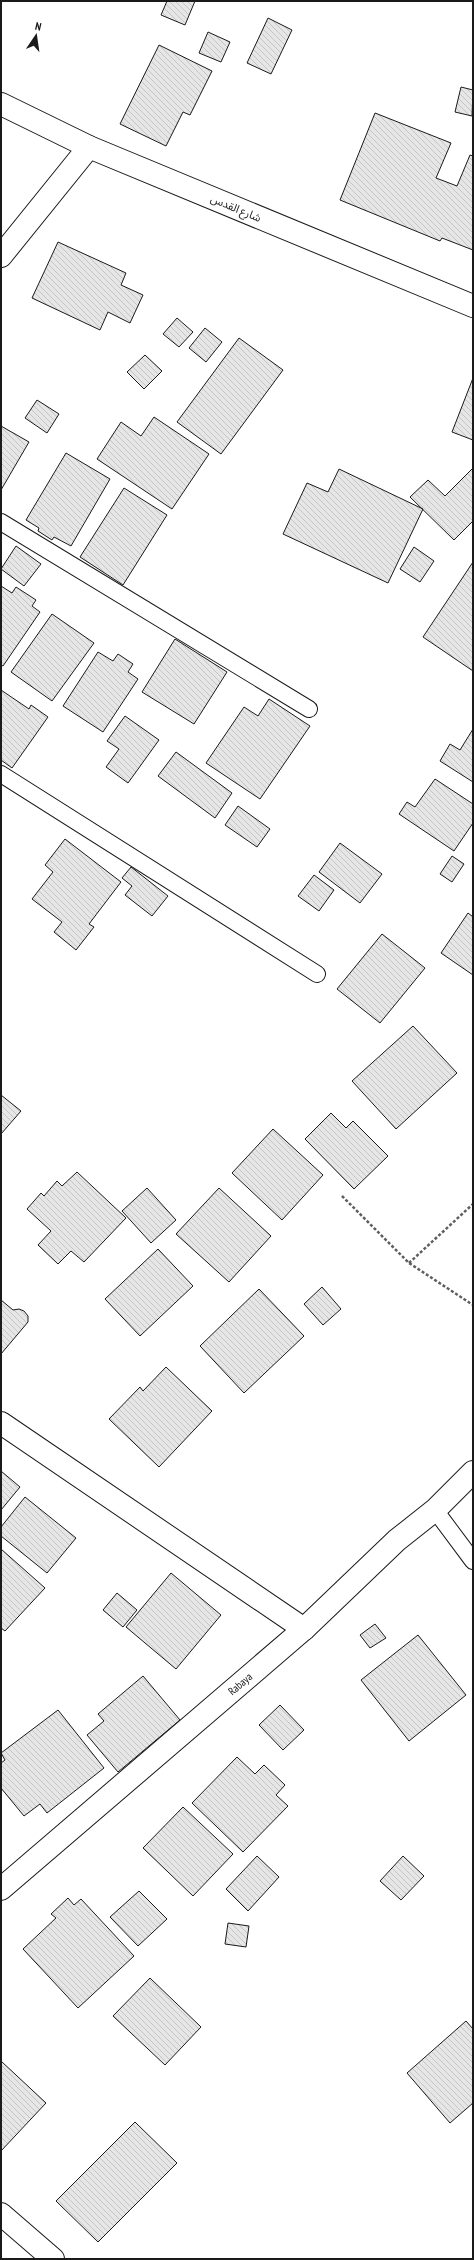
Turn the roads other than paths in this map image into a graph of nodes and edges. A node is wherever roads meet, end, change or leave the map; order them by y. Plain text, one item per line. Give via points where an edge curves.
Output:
1 (1, 104) edge
2 (89, 147) junction
3 (1, 256) edge
4 (473, 306) edge
5 (1, 522) edge
6 (309, 709) dead end
7 (1, 774) edge
8 (317, 974) dead end
9 (1, 1423) edge
10 (473, 1472) edge
11 (435, 1510) junction
12 (473, 1561) edge
13 (304, 1630) junction
14 (1, 1889) edge
15 (1, 2214) edge
16 (53, 2259) edge

1 - 2 street, شارع القدس
2 - 3 street
2 - 4 street, شارع القدس
5 - 6 lane
7 - 8 lane
9 - 13 street
10 - 11 street, Rabaya
11 - 12 lane
11 - 13 street, Rabaya via 397,1540
13 - 14 street, Rabaya
15 - 16 street

